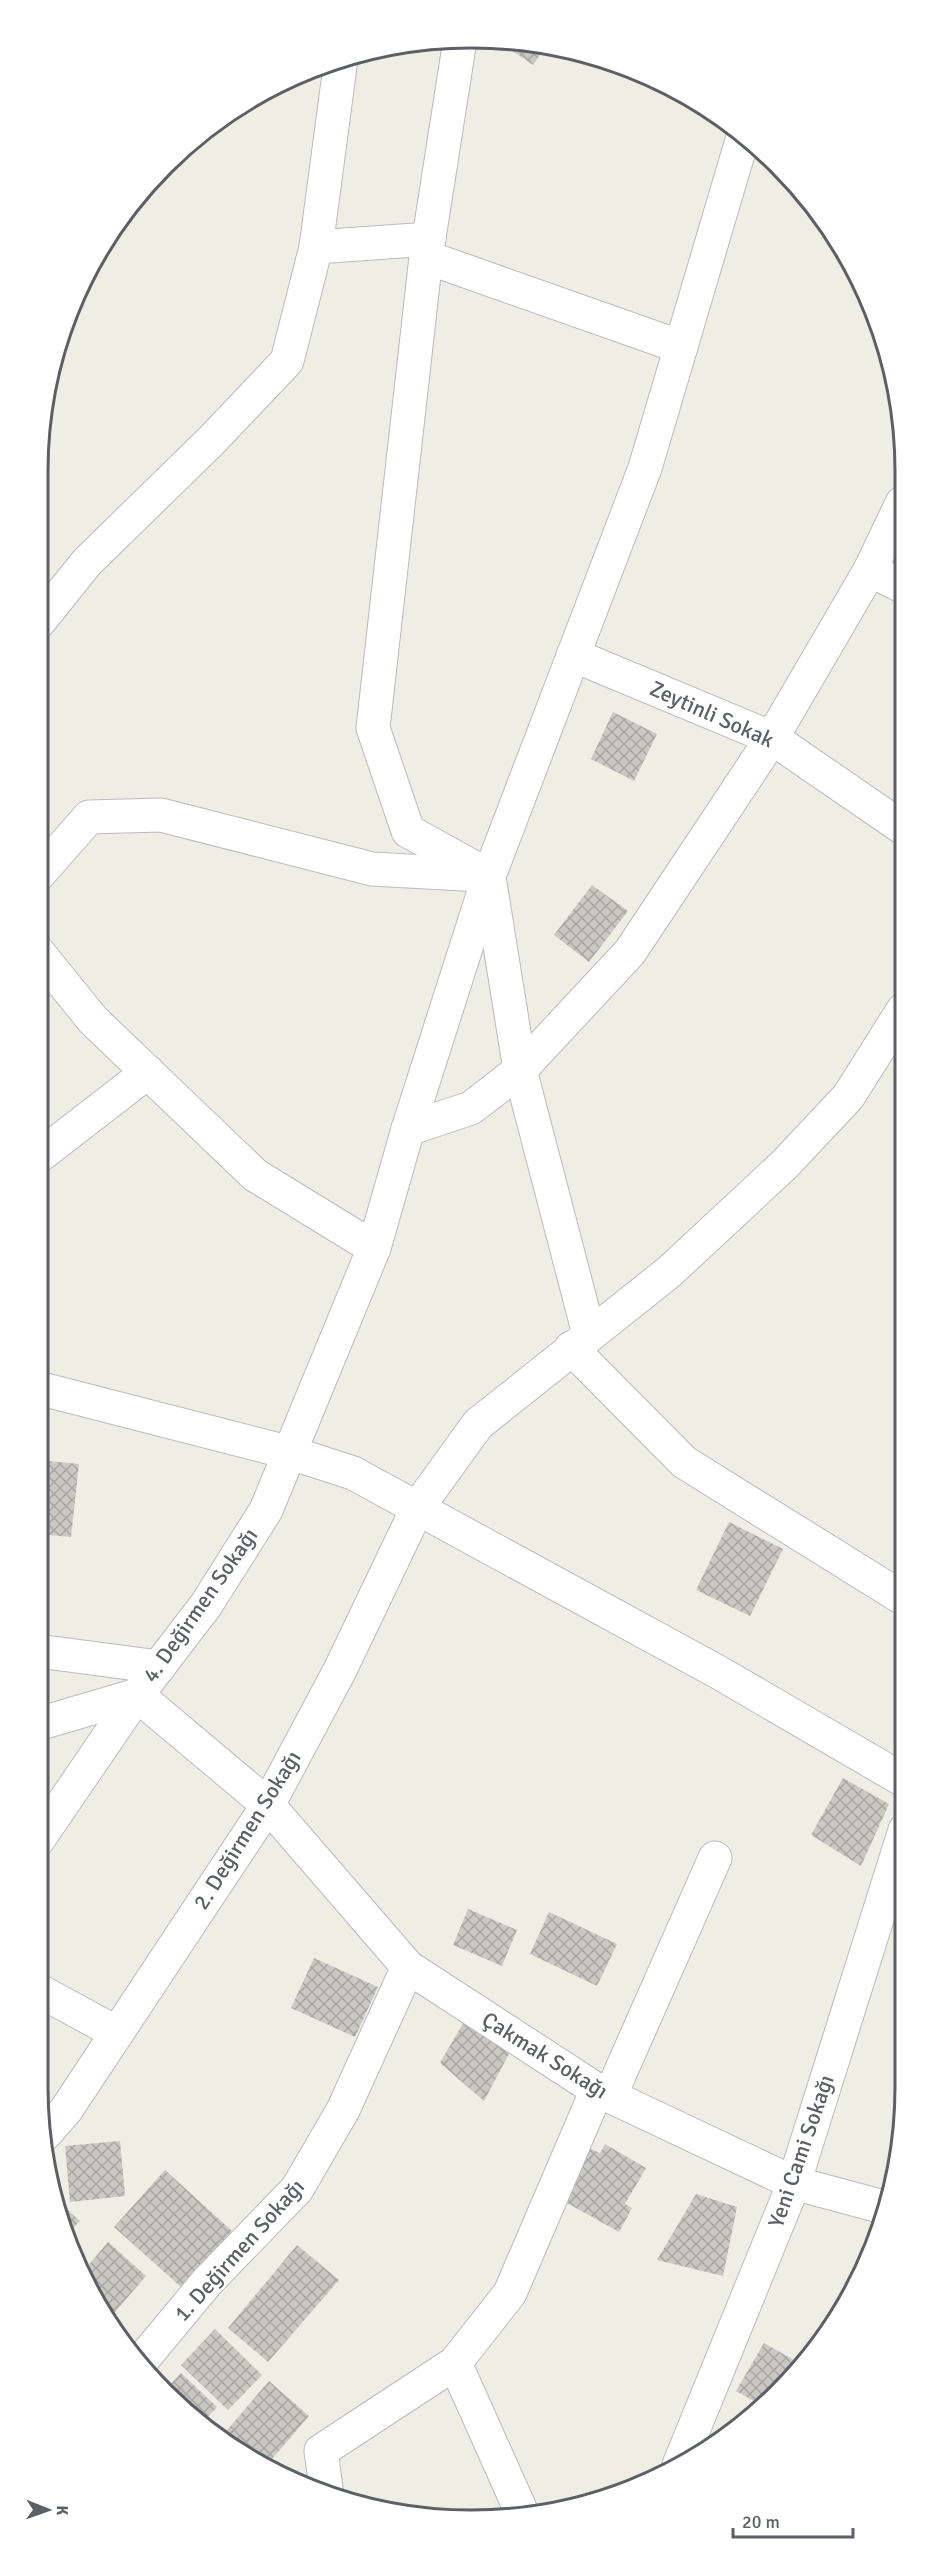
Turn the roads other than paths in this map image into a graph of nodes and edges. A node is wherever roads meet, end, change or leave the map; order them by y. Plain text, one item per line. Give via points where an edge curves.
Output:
1 (459, 48) edge
2 (340, 69) edge
3 (741, 145) edge
4 (316, 247) junction
5 (428, 248) junction
6 (681, 347) junction
7 (895, 518) edge
8 (870, 570) junction
9 (895, 582) edge
10 (48, 610) edge
11 (573, 655) junction
12 (772, 738) junction
13 (895, 823) edge
14 (48, 864) edge
15 (489, 876) junction
16 (48, 964) edge
17 (895, 1023) edge
18 (520, 1070) junction
19 (148, 1072) junction
20 (408, 1129) junction
21 (48, 1149) edge
22 (374, 1248) junction
23 (580, 1341) junction
24 (48, 1391) edge
25 (291, 1453) junction
26 (418, 1507) junction
27 (895, 1593) edge
28 (48, 1652) edge
29 (159, 1667) junction
30 (137, 1695) junction
31 (48, 1721) edge
32 (895, 1775) edge
33 (268, 1805) junction
34 (48, 1825) edge
35 (715, 1858) dead end
36 (895, 1862) edge
37 (408, 1967) junction
38 (48, 1995) edge
39 (117, 2032) junction
40 (604, 2093) junction
41 (50, 2128) edge
42 (794, 2183) junction
43 (878, 2206) edge
44 (145, 2356) edge
45 (455, 2363) junction
46 (684, 2452) edge
47 (326, 2484) edge
48 (519, 2507) edge

1 - 5 street
2 - 4 street
3 - 6 street, 4. Değirmen Sokağı
4 - 5 street
4 - 10 street via 287,361 87,562
5 - 6 street
5 - 15 street via 373,728 408,831
6 - 11 street, 4. Değirmen Sokağı via 645,468
7 - 8 street
8 - 9 street
8 - 12 street
11 - 12 street, Zeytinli Sokak
11 - 15 street, 4. Değirmen Sokağı
12 - 13 street, Zeytinli Sokak
12 - 18 street via 630,952
14 - 15 street via 89,817 161,815 372,869
15 - 18 street
15 - 20 street, 4. Değirmen Sokağı
16 - 19 street via 93,1020
17 - 23 street, 2. Değirmen Sokağı via 848,1097 784,1165 669,1272
18 - 20 street via 471,1108
18 - 23 street
19 - 21 street
19 - 22 street via 255,1175
20 - 22 street, 4. Değirmen Sokağı
22 - 25 street, 4. Değirmen Sokağı
23 - 26 street, 2. Değirmen Sokağı via 478,1424
23 - 27 street via 684,1462
24 - 25 street
25 - 26 street via 353,1473
25 - 29 street, 4. Değirmen Sokağı via 266,1510 206,1605
26 - 32 street
26 - 33 street, 2. Değirmen Sokağı via 340,1670
28 - 29 street
29 - 30 street, 4. Değirmen Sokağı
30 - 31 street, 4. Değirmen Sokağı
30 - 33 street, Çakmak Sokağı
30 - 34 street
33 - 37 street, Çakmak Sokağı
33 - 39 street, 2. Değirmen Sokağı
35 - 40 street
36 - 42 street, Yeni Cami Sokağı
37 - 40 street, Çakmak Sokağı
37 - 44 street, 1. Değirmen Sokağı via 343,2110 297,2189 207,2282
38 - 39 street
39 - 41 street, 2. Değirmen Sokağı
40 - 42 street, Çakmak Sokağı
40 - 45 street via 510,2293
42 - 43 street, Çakmak Sokağı
42 - 46 street, Yeni Cami Sokağı
45 - 47 street via 321,2451
45 - 48 street

